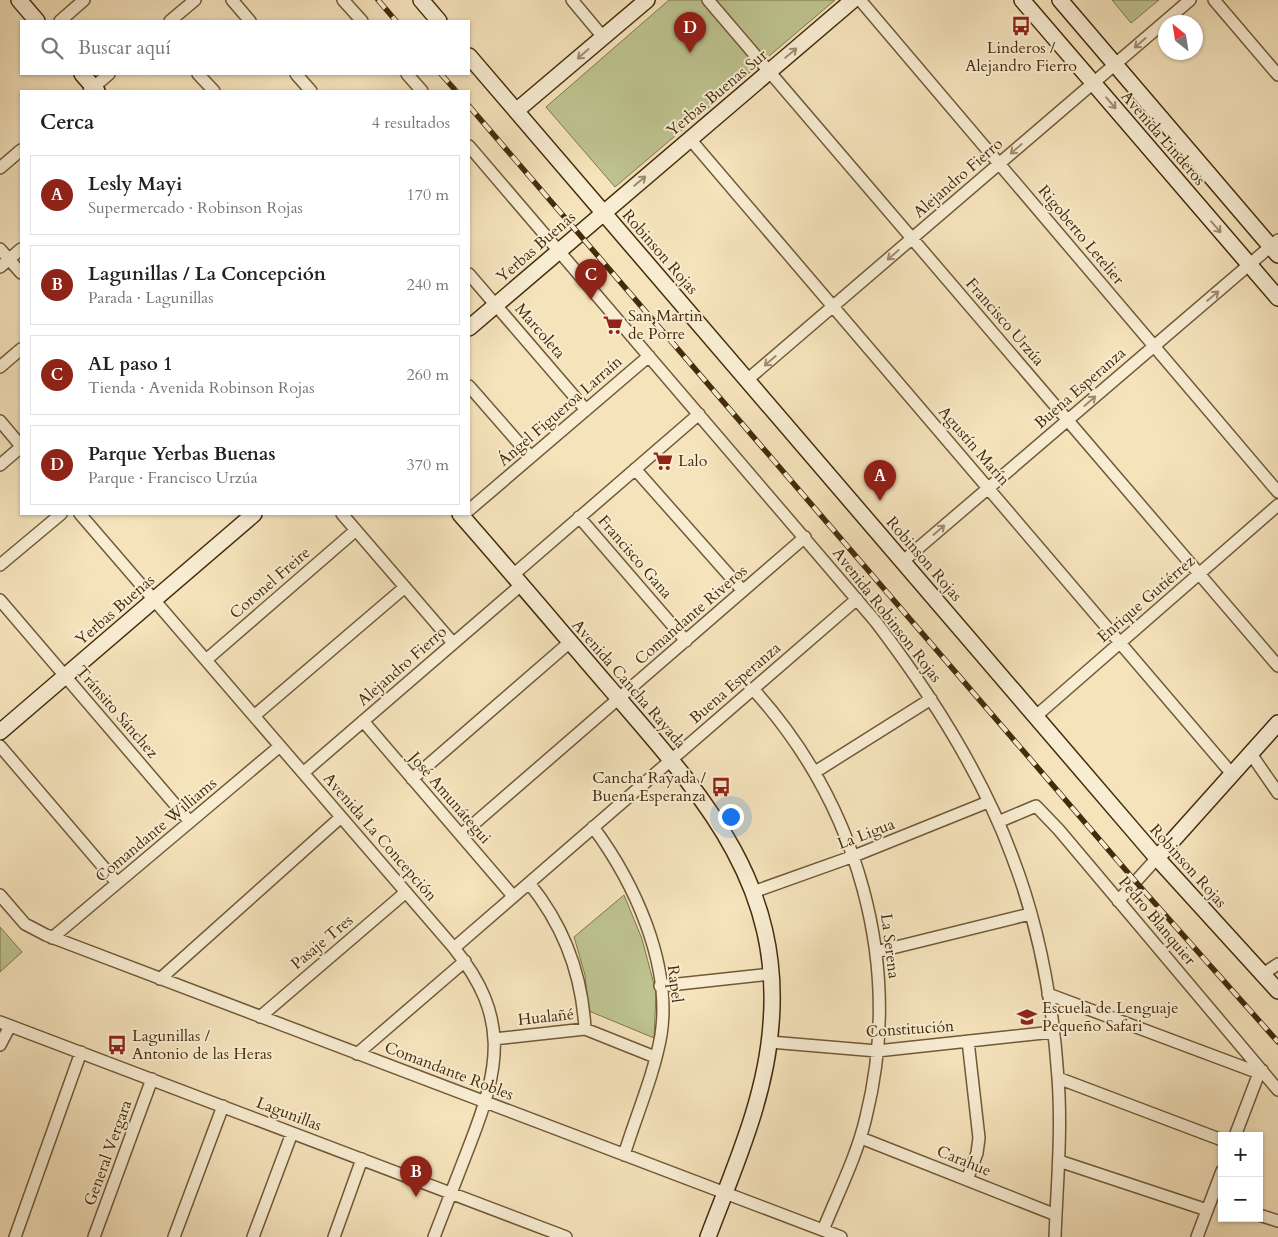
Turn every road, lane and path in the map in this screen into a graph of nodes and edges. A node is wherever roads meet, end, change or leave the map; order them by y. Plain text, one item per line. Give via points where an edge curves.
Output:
1 (19, 0) edge
2 (84, 0) edge
3 (194, 0) edge
4 (232, 0) edge
5 (343, 0) edge
6 (421, 0) edge
7 (572, 0) edge
8 (646, 0) edge
9 (708, 0) edge
10 (853, 0) edge
11 (860, 0) edge
12 (1022, 0) edge
13 (1060, 0) edge
14 (1190, 0) edge
15 (1214, 0) edge
16 (36, 20) edge
17 (61, 20) edge
18 (171, 20) edge
19 (249, 20) edge
20 (361, 20) edge
21 (438, 20) edge
22 (603, 37) junction
23 (470, 57) edge
24 (1115, 64) junction
25 (769, 72) junction
26 (1278, 74) edge
27 (83, 75) edge
28 (108, 75) edge
29 (199, 75) edge
30 (297, 75) edge
31 (408, 75) edge
32 (1093, 83) junction
33 (93, 90) edge
34 (213, 90) edge
35 (310, 90) edge
36 (421, 90) edge
37 (516, 112) junction
38 (690, 139) junction
39 (470, 147) edge
40 (20, 151) edge
41 (999, 164) junction
42 (0, 168) edge
43 (603, 212) junction
44 (912, 239) junction
45 (1276, 247) edge
46 (0, 249) edge
47 (20, 249) edge
48 (558, 251) junction
49 (4, 263) edge
50 (1249, 265) junction
51 (20, 273) edge
52 (470, 275) edge
53 (1278, 298) edge
54 (496, 305) junction
55 (833, 306) junction
56 (470, 327) edge
57 (1154, 346) junction
58 (20, 349) edge
59 (649, 356) junction
60 (0, 367) edge
61 (747, 380) junction
62 (470, 387) edge
63 (586, 410) junction
64 (699, 414) junction
65 (1068, 420) junction
66 (0, 421) edge
67 (20, 445) edge
68 (20, 447) edge
69 (531, 457) junction
70 (0, 465) edge
71 (635, 469) junction
72 (988, 488) junction
73 (1278, 492) edge
74 (1278, 505) edge
75 (470, 508) edge
76 (60, 515) edge
77 (81, 515) edge
78 (253, 515) edge
79 (343, 515) edge
80 (466, 515) edge
81 (579, 518) junction
82 (356, 530) junction
83 (805, 537) junction
84 (902, 562) junction
85 (0, 565) edge
86 (1199, 574) junction
87 (517, 580) junction
88 (405, 587) junction
89 (744, 591) junction
90 (857, 599) junction
91 (0, 600) edge
92 (154, 600) junction
93 (686, 641) junction
94 (570, 642) junction
95 (1121, 642) junction
96 (453, 643) junction
97 (206, 660) junction
98 (1278, 666) edge
99 (65, 676) junction
100 (753, 689) junction
101 (619, 698) junction
102 (931, 698) junction
103 (254, 716) junction
104 (1036, 716) junction
105 (363, 721) junction
106 (1278, 723) edge
107 (0, 732) edge
108 (0, 746) edge
109 (280, 746) junction
110 (1251, 754) junction
111 (671, 760) junction
112 (815, 772) junction
113 (303, 773) junction
114 (1232, 774) junction
115 (412, 779) junction
116 (1278, 793) edge
117 (988, 802) junction
118 (341, 817) junction
119 (190, 822) junction
120 (998, 822) junction
121 (593, 827) junction
122 (461, 835) junction
123 (854, 856) junction
124 (1157, 858) junction
125 (117, 883) junction
126 (529, 883) junction
127 (406, 892) junction
128 (754, 892) junction
129 (0, 895) edge
130 (514, 896) junction
131 (1118, 901) junction
132 (1030, 914) junction
133 (49, 937) junction
134 (454, 948) junction
135 (876, 952) junction
136 (465, 961) junction
137 (1278, 964) edge
138 (771, 974) junction
139 (1264, 974) junction
140 (160, 979) junction
141 (660, 986) junction
142 (1278, 991) edge
143 (1048, 994) junction
144 (260, 1016) junction
145 (5, 1024) edge
146 (585, 1029) junction
147 (1053, 1032) junction
148 (494, 1038) junction
149 (968, 1041) junction
150 (770, 1042) junction
151 (0, 1045) edge
152 (878, 1051) junction
153 (81, 1052) junction
154 (357, 1054) junction
155 (656, 1057) junction
156 (1260, 1072) junction
157 (1058, 1078) junction
158 (152, 1079) junction
159 (1278, 1090) edge
160 (486, 1102) junction
161 (223, 1106) junction
162 (1237, 1132) edge
163 (292, 1133) junction
164 (861, 1138) junction
165 (1218, 1138) edge
166 (624, 1155) junction
167 (362, 1159) junction
168 (1059, 1161) junction
169 (1221, 1177) edge
170 (967, 1180) junction
171 (451, 1193) junction
172 (725, 1193) junction
173 (1217, 1199) edge
174 (1207, 1210) junction
175 (1056, 1215) junction
176 (1263, 1216) edge
177 (1278, 1222) edge
178 (823, 1230) junction
179 (15, 1237) edge
180 (94, 1237) edge
181 (174, 1237) edge
182 (253, 1237) edge
183 (334, 1237) edge
184 (434, 1237) edge
185 (566, 1237) edge
186 (708, 1237) edge
187 (841, 1237) edge
188 (1055, 1237) edge
189 (1197, 1237) edge

1 - 16 street
2 - 17 street
3 - 18 street
4 - 19 street
5 - 20 street
6 - 21 street
7 - 22 street
8 - 22 street
9 - 25 street, Francisco Urzúa
25 -> 10 street, Yerbas Buenas Sur
11 - 41 street, Rigoberto Letelier
12 - 32 street, Avenida Linderos
13 - 24 street, Avenida Linderos
14 -> 24 street, Alejandro Fierro
15 - 26 street
22 -> 37 street
23 - 37 street, Robinson Rojas
24 - 32 street, Alejandro Fierro
24 - 45 street, Avenida Linderos
25 - 38 street, Yerbas Buenas Sur
25 - 44 street, Francisco Urzúa
27 - 33 street
28 - 33 street
29 - 34 street
30 - 35 street
31 - 36 street
32 -> 41 street, Alejandro Fierro
32 -> 50 street, Avenida Linderos
37 - 43 street, Robinson Rojas
43 -> 38 street, Yerbas Buenas Sur
38 - 55 street, Agustín Marín
39 - 48 street, Avenida Robinson Rojas
40 - 42 street
41 - 44 street, Alejandro Fierro
41 - 57 street, Rigoberto Letelier
43 - 48 street, Yerbas Buenas
43 - 61 street, Robinson Rojas
44 -> 55 street, Alejandro Fierro
44 - 65 street, Francisco Urzúa
45 - 50 street, Buena Esperanza
46 - 49 street
47 - 49 street
48 - 54 street, Yerbas Buenas
48 - 59 street, Avenida Robinson Rojas
49 - 51 street
50 - 53 street, Avenida Linderos
57 -> 50 street, Buena Esperanza
52 - 54 street, Marcoleta
54 - 56 street, Yerbas Buenas
54 - 63 street, Marcoleta
55 -> 61 street, Alejandro Fierro
55 - 72 street, Agustín Marín
65 -> 57 street, Buena Esperanza
57 - 73 street, Rigoberto Letelier
58 - 60 street
59 - 63 street, Ángel Figueroa Larraín
59 - 64 street, Avenida Robinson Rojas
61 - 84 street, Robinson Rojas
62 - 69 street
63 - 69 street, Ángel Figueroa Larraín
64 - 71 street, Alejandro Fierro
64 - 83 street, Avenida Robinson Rojas
65 - 72 street, Buena Esperanza
65 - 86 street, Francisco Urzúa
66 - 67 street
68 - 70 street
69 - 75 street, Ángel Figueroa Larraín
71 - 81 street, Alejandro Fierro
71 - 89 street
84 -> 72 street, Buena Esperanza
72 - 95 street, Agustín Marín
74 - 86 street, Enrique Gutiérrez
76 - 85 street
77 - 92 street, Avenida La Concepción
78 - 92 street, Yerbas Buenas
79 - 82 street
80 - 87 street, Avenida Cancha Rayada
81 - 87 street, Alejandro Fierro
81 - 93 street, Francisco Gana
82 - 88 street
82 - 97 street, Coronel Freire
83 - 89 street, Comandante Riveros
83 - 90 street, Avenida Robinson Rojas
84 - 104 street, Robinson Rojas
86 - 95 street, Enrique Gutiérrez
86 - 98 street, Francisco Urzúa
87 - 94 street, Avenida Cancha Rayada
87 - 96 street, Alejandro Fierro
88 - 96 street
88 - 103 street
89 - 93 street, Comandante Riveros
90 - 100 street, Buena Esperanza
90 - 102 street, Avenida Robinson Rojas
91 - 99 street, Tránsito Sánchez
92 - 97 street, Avenida La Concepción
92 - 99 street, Yerbas Buenas
93 - 101 street, Comandante Riveros
94 - 101 street, Avenida Cancha Rayada
94 - 115 street
95 - 104 street, Enrique Gutiérrez
95 - 114 street, Agustín Marín
96 - 105 street, Alejandro Fierro
97 - 103 street, Avenida La Concepción
99 - 107 street, Yerbas Buenas
99 - 119 street, Tránsito Sánchez
100 - 111 street, Buena Esperanza
100 - 112 street, La Serena
101 - 111 street, Avenida Cancha Rayada
101 - 122 street, Comandante Riveros
102 - 112 street
102 - 117 street, Avenida Robinson Rojas
103 - 109 street, Avenida La Concepción
104 - 124 street, Robinson Rojas
105 - 113 street, Alejandro Fierro
105 - 115 street, José Amunátegui
106 - 110 street
108 - 125 street
109 - 113 street, Avenida La Concepción
109 - 119 street, Comandante Williams
110 - 114 street
110 - 116 street
111 - 121 street, Buena Esperanza
111 - 128 street, Avenida Cancha Rayada via 723,828
112 - 123 street, La Serena via 837,813
113 - 118 street, Avenida La Concepción
114 - 124 street
115 - 122 street, José Amunátegui
117 - 120 street, Avenida Robinson Rojas
117 - 123 street, La Ligua
118 - 127 street, Avenida La Concepción
118 - 140 street
119 - 125 street, Comandante Williams
120 - 131 street, Pedro Blanquier via 1036,806
120 - 132 street, Avenida Robinson Rojas
121 - 126 street, Buena Esperanza
121 - 141 street, Rapel via 619,866 640,908
122 - 130 street, José Amunátegui
123 - 128 street, La Ligua
123 - 135 street, La Serena via 868,904
124 - 131 street
124 - 139 street, Robinson Rojas
125 - 133 street, Comandante Williams
126 - 130 street, Buena Esperanza
126 - 146 street via 554,917 572,956 582,992
127 - 134 street, Avenida La Concepción
127 - 144 street, Pasaje Tres
128 - 138 street, Avenida Cancha Rayada
129 - 133 street via 25,924
130 - 134 street, Buena Esperanza
131 - 156 street, Pedro Blanquier
132 - 135 street
132 - 143 street, Avenida Robinson Rojas
133 - 140 street, Comandante Robles
134 - 136 street, Avenida La Concepción
135 - 152 street, La Serena via 880,1002
136 - 148 street, Avenida La Concepción via 487,1004
136 - 154 street
137 - 139 street
138 - 141 street
138 - 150 street, Avenida Cancha Rayada
139 - 142 street, Robinson Rojas
140 - 144 street, Comandante Robles
141 - 155 street, Rapel via 662,1020
143 - 147 street, Avenida Robinson Rojas
143 - 156 street
144 - 154 street, Comandante Robles
145 - 151 street
145 - 153 street, Lagunillas
146 - 148 street, Hualañé
146 - 155 street, Hualañé
147 - 149 street, Constitución
147 - 157 street, Avenida Robinson Rojas
148 - 160 street, Avenida La Concepción via 492,1077
149 - 152 street, Constitución
149 - 170 street via 979,1138
150 - 152 street, Constitución
150 - 172 street, Avenida Cancha Rayada via 755,1109
152 - 164 street, La Serena
153 - 158 street, Lagunillas
153 - 179 street
154 - 160 street, Comandante Robles
155 - 166 street, Rapel
156 - 159 street, Pedro Blanquier
156 - 162 street
157 - 165 street
157 - 168 street, Avenida Robinson Rojas
158 - 161 street, Lagunillas
158 - 180 street, General Vergara
160 - 166 street, Comandante Robles
160 - 171 street, Avenida La Concepción
161 - 163 street, Lagunillas
161 - 181 street
163 - 167 street, Lagunillas
163 - 182 street
164 - 170 street, Carahue
164 - 178 street, La Serena
166 - 172 street, Comandante Robles
167 - 171 street, Lagunillas
167 - 183 street
168 - 174 street
168 - 175 street, Avenida Robinson Rojas
169 - 173 street
170 - 175 street, Carahue
171 - 184 street, Avenida La Concepción
171 - 185 street, Lagunillas
172 - 178 street, Comandante Robles
172 - 186 street, Avenida Cancha Rayada
173 - 174 street
174 - 189 street
175 - 188 street, Avenida Robinson Rojas
176 - 177 street
178 - 187 street, Comandante Robles

